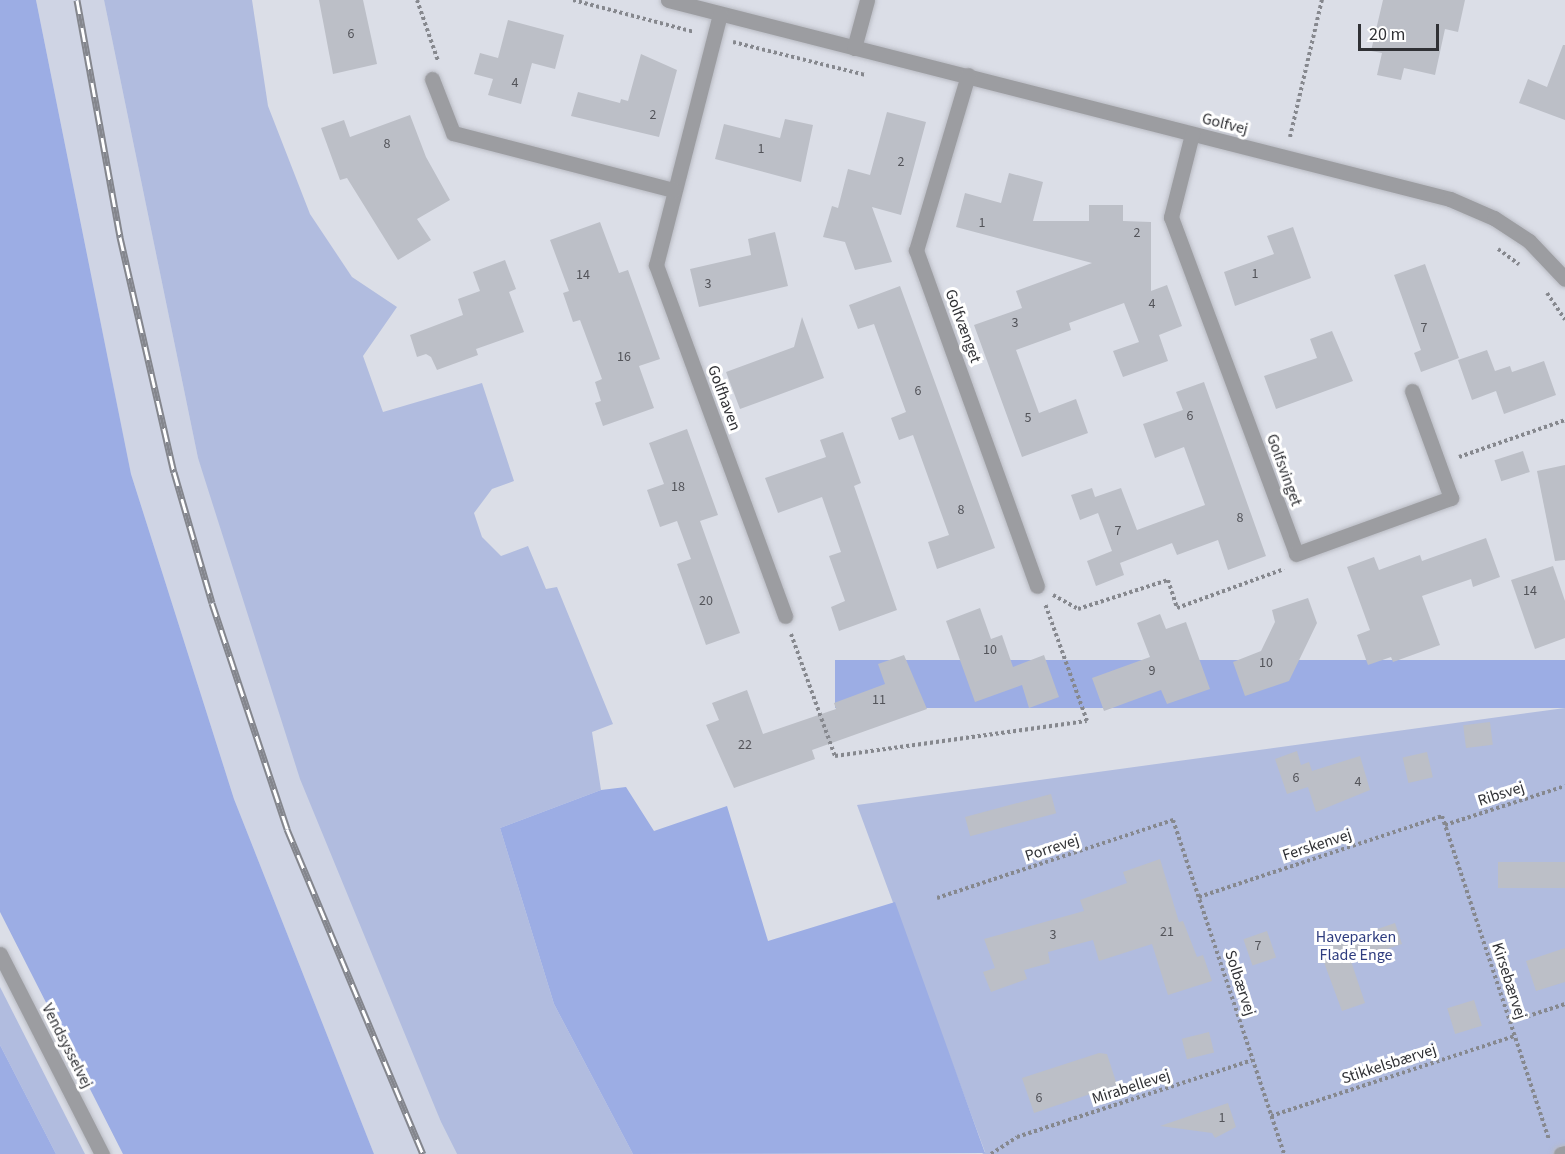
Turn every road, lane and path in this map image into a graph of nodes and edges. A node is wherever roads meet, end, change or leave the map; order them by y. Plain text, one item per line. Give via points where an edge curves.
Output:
1 (417, 0) edge
2 (573, 0) edge
3 (668, 0) edge
4 (867, 0) edge
5 (1322, 0) edge
6 (720, 14) junction
7 (715, 37) junction
8 (854, 48) junction
9 (968, 75) junction
10 (878, 78) dead end
11 (432, 79) joint
12 (1192, 134) junction
13 (1285, 158) junction
14 (674, 190) junction
15 (1491, 244) dead end
16 (1523, 268) dead end
17 (1565, 279) edge
18 (1544, 288) dead end
19 (1565, 320) edge
20 (1412, 392) dead end
21 (1565, 420) edge
22 (1438, 464) junction
23 (1296, 554) junction
24 (1037, 586) junction
25 (785, 616) joint
26 (1565, 786) edge
27 (1442, 816) joint
28 (1173, 820) joint
29 (1445, 825) junction
30 (1199, 897) junction
31 (937, 898) dead end
32 (0, 954) edge
33 (1565, 1004) edge
34 (1510, 1022) junction
35 (1514, 1036) junction
36 (1252, 1060) junction
37 (1271, 1116) junction
38 (1559, 1150) edge
39 (102, 1154) edge
40 (991, 1154) edge
41 (1284, 1154) edge

1 - 11 path via 441,69
2 - 7 path
3 - 6 street, Golfvej
4 - 8 street
5 - 13 path
6 - 7 street, Golfhaven
6 - 8 street, Golfvej
7 - 10 path
7 - 14 street, Golfhaven
8 - 9 street, Golfvej
9 - 12 street, Golfvej
9 - 24 street, Golfvænget via 916,250
11 - 14 street via 453,133
12 - 13 street, Golfvej
12 - 23 street, Golfsvinget via 1171,217
13 - 17 street, Golfvej via 1450,199 1494,218 1529,241
14 - 25 street, Golfhaven via 656,265
15 - 16 path
18 - 19 path
20 - 22 street
21 - 22 path
22 - 23 street via 1451,498
23 - 24 path via 1289,567 1177,608 1168,580 1078,609
24 - 25 path via 1088,720 836,756
26 - 29 path, Ribsvej
27 - 29 path, Kirsebærvej
27 - 30 path, Ferskenvej
28 - 30 path, Solbærvej
28 - 31 path, Porrevej
29 - 34 path, Kirsebærvej
30 - 36 path, Solbærvej
32 - 39 street, Vendsysselvej
33 - 34 path
34 - 35 path, Kirsebærvej
35 - 37 path, Stikkelsbærvej
35 - 38 path, Kirsebærvej
36 - 37 path, Solbærvej
36 - 40 path, Mirabellevej via 1017,1137
37 - 41 path, Solbærvej

